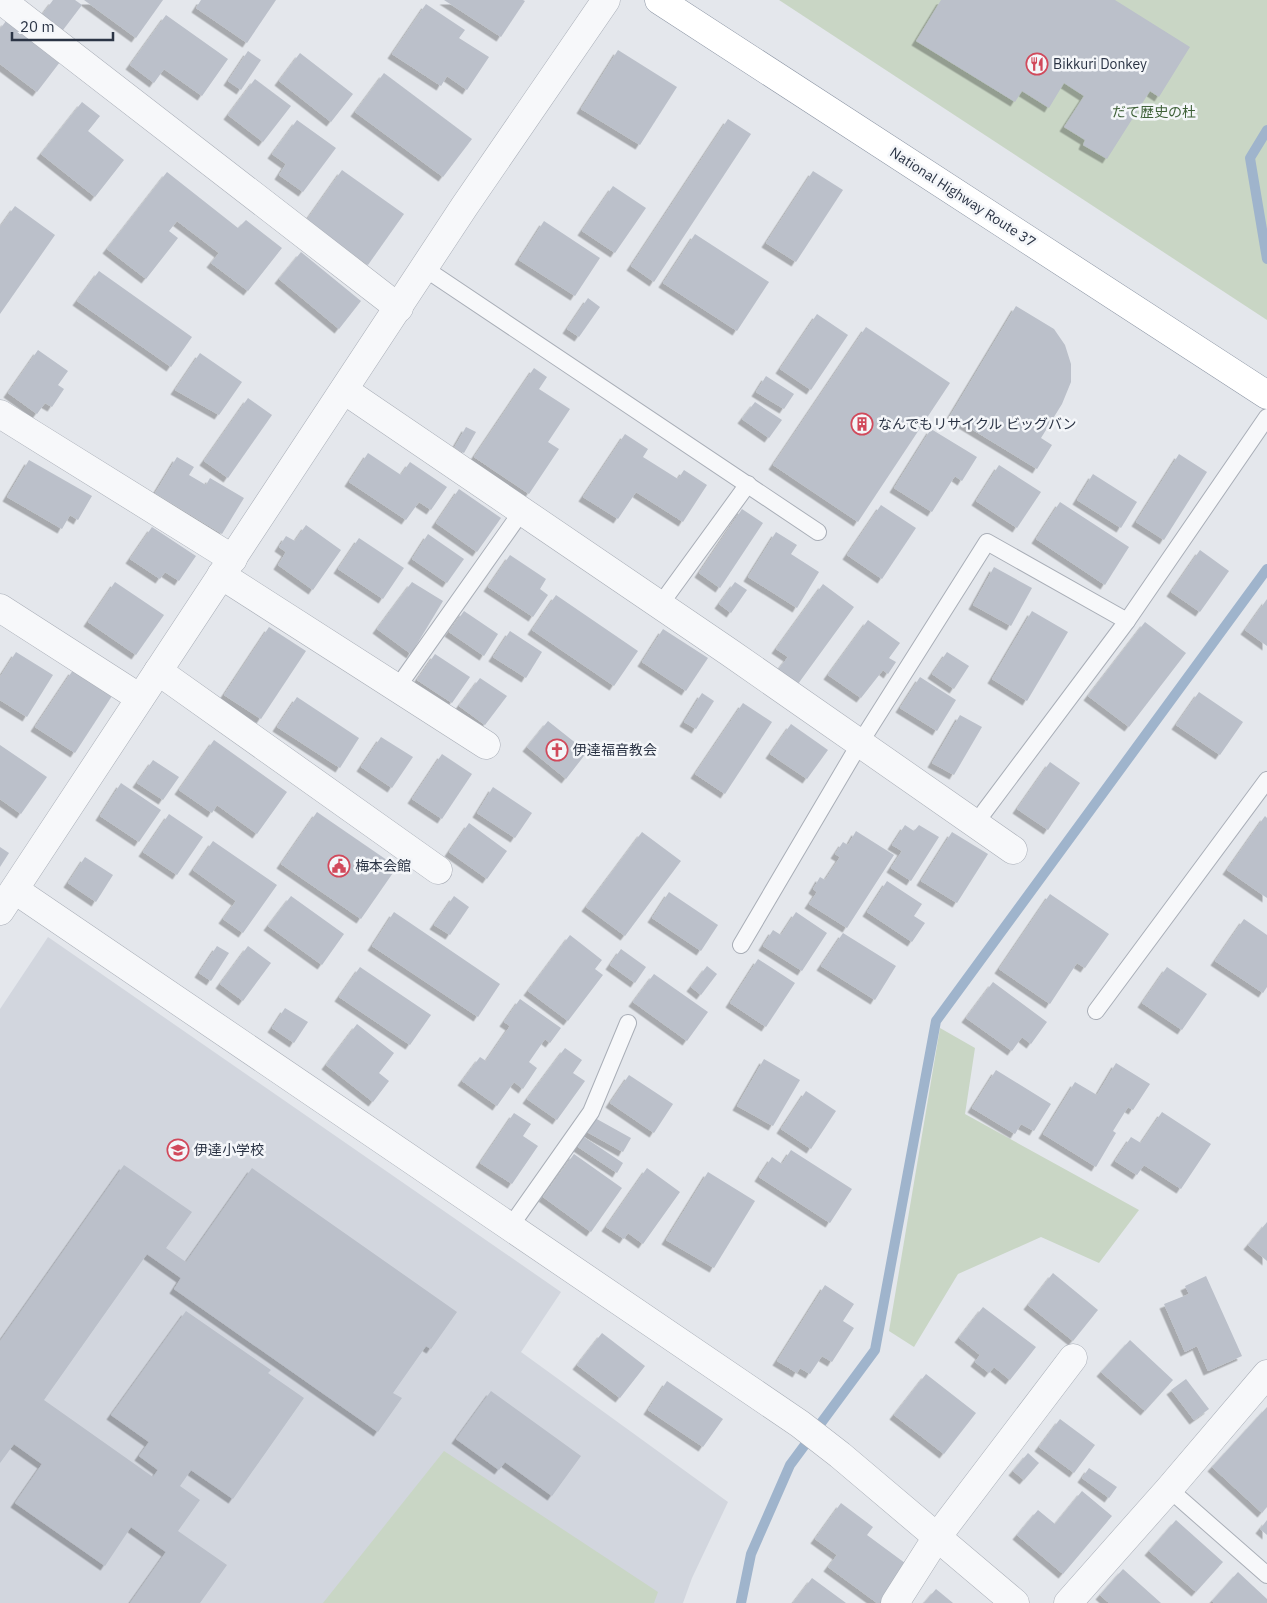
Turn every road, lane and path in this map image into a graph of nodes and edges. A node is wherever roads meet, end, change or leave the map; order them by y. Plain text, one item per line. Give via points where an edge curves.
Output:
1 (1, 0) edge
2 (606, 0) edge
3 (659, 0) edge
4 (424, 268) junction
5 (399, 308) junction
6 (344, 390) junction
7 (1267, 395) edge
8 (0, 414) edge
9 (1267, 418) edge
10 (748, 484) junction
11 (522, 511) junction
12 (818, 532) dead end
13 (227, 567) junction
14 (660, 605) junction
15 (0, 608) edge
16 (1127, 621) junction
17 (158, 671) junction
18 (397, 688) junction
19 (140, 698) junction
20 (860, 743) junction
21 (486, 745) dead end
22 (1267, 780) edge
23 (975, 824) junction
24 (1013, 850) dead end
25 (438, 870) dead end
26 (7, 900) edge
27 (740, 945) dead end
28 (1096, 1011) dead end
29 (628, 1023) dead end
30 (510, 1227) junction
31 (1073, 1358) dead end
32 (1267, 1374) edge
33 (1169, 1489) junction
34 (937, 1537) junction
35 (1267, 1575) edge
36 (894, 1603) edge
37 (1014, 1603) edge
38 (1068, 1603) edge

1 - 5 street
2 - 4 street
3 - 7 highway, National Highway Route 37
4 - 5 street
4 - 10 lane
5 - 6 street
6 - 11 street
6 - 13 street
8 - 13 street
9 - 16 lane
10 - 12 lane
10 - 14 lane
11 - 14 street
11 - 18 lane
13 - 17 street
13 - 18 street
14 - 20 street
15 - 19 street
16 - 20 lane via 987,542
16 - 23 lane
17 - 19 street
17 - 25 street
18 - 21 street
19 - 26 street
20 - 23 street
20 - 27 lane
22 - 28 lane
23 - 24 street
26 - 30 street
29 - 30 lane via 591,1112
30 - 34 street via 800,1424
31 - 34 street
32 - 33 street
33 - 35 lane
33 - 38 street
34 - 36 street
34 - 37 street

